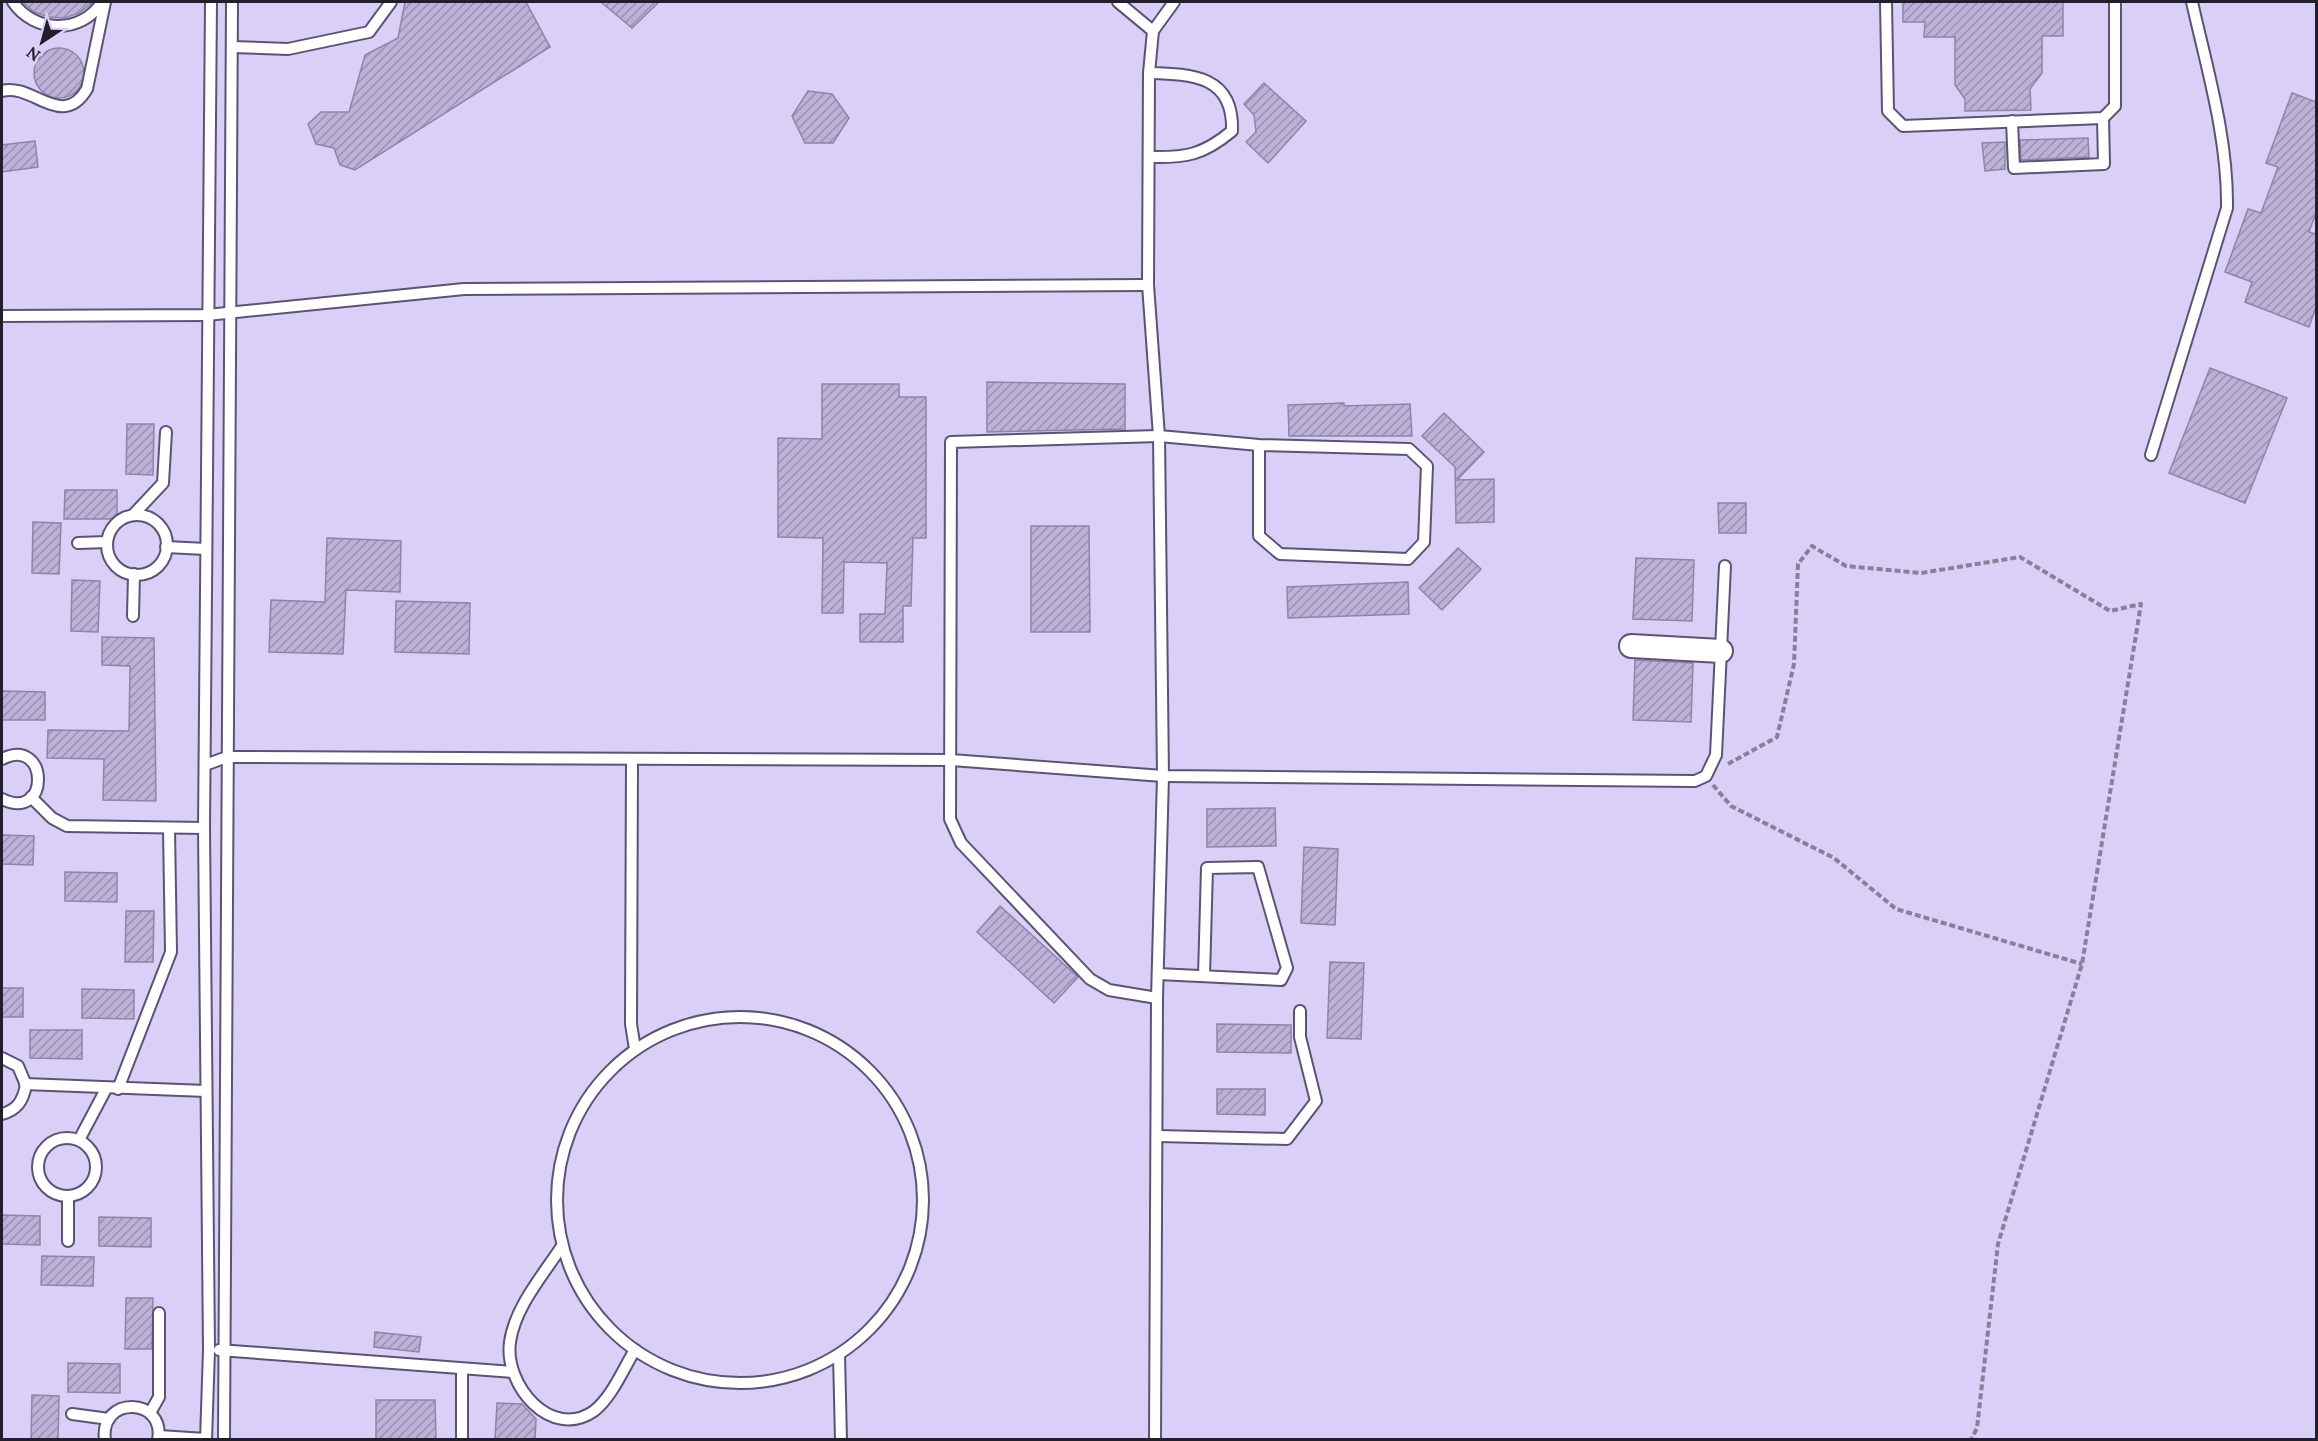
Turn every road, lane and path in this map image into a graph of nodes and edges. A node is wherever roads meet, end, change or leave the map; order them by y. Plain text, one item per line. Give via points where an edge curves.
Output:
1 (13, 2) edge
2 (104, 2) edge
3 (212, 2) edge
4 (232, 2) edge
5 (391, 2) edge
6 (1118, 2) edge
7 (1174, 2) edge
8 (1886, 2) edge
9 (2115, 2) edge
10 (2192, 2) edge
11 (1153, 31) junction
12 (232, 47) junction
13 (1149, 73) junction
14 (2, 91) edge
15 (2103, 118) junction
16 (2012, 121) junction
17 (1149, 157) junction
18 (1148, 285) junction
19 (229, 313) junction
20 (207, 315) junction
21 (2, 316) edge
22 (166, 432) dead end
23 (1160, 436) junction
24 (1259, 445) junction
25 (2151, 455) dead end
26 (133, 515) junction
27 (107, 542) junction
28 (78, 543) dead end
29 (166, 547) junction
30 (206, 549) junction
31 (1725, 566) dead end
32 (134, 574) junction
33 (133, 616) dead end
34 (1631, 646) dead end
35 (1720, 651) junction
36 (227, 757) junction
37 (2, 759) edge
38 (632, 760) junction
39 (951, 760) junction
40 (205, 765) junction
41 (1163, 776) junction
42 (1706, 776) junction
43 (31, 797) junction
44 (2, 799) edge
45 (204, 828) junction
46 (169, 829) junction
47 (2082, 964) junction
48 (1158, 974) junction
49 (1204, 976) junction
50 (1157, 998) junction
51 (1300, 1011) dead end
52 (635, 1048) junction
53 (2, 1058) edge
54 (25, 1084) junction
55 (112, 1089) junction
56 (206, 1091) junction
57 (2, 1114) edge
58 (1158, 1136) junction
59 (79, 1140) junction
60 (68, 1197) junction
61 (68, 1241) dead end
62 (562, 1246) junction
63 (159, 1313) dead end
64 (208, 1350) junction
65 (225, 1350) junction
66 (635, 1350) junction
67 (839, 1355) junction
68 (462, 1370) junction
69 (512, 1372) junction
70 (150, 1413) junction
71 (72, 1414) dead end
72 (109, 1419) junction
73 (159, 1438) edge
74 (206, 1439) edge
75 (105, 1440) edge
76 (224, 1440) edge
77 (462, 1440) edge
78 (842, 1440) edge
79 (1155, 1440) edge
80 (1971, 1440) edge

1 - 2 lane via 32,20 48,26 65,26 82,21
2 - 14 lane via 87,89 82,97 59,106 40,102 24,91
3 - 20 lane
4 - 12 lane
5 - 12 lane via 369,32 288,49
6 - 11 lane
7 - 11 lane
8 - 16 lane via 1888,111 1903,126
9 - 15 lane via 2115,106
10 - 25 lane via 2221,134 2227,208
11 - 13 lane
12 - 19 lane
13 - 17 lane
13 - 17 lane via 1188,74 1217,87 1233,109 1232,131 1214,146 1186,158
15 - 16 lane
15 - 16 lane via 2104,164 2026,168 2014,168
17 - 18 lane
18 - 19 lane via 464,289
18 - 23 lane
19 - 20 lane
19 - 36 lane
20 - 21 lane
20 - 30 lane
22 - 26 lane via 163,483
23 - 24 lane
23 - 39 lane via 951,442
23 - 41 lane
24 - 24 lane via 1409,449 1427,466 1424,543 1408,559 1280,554 1259,536
26 - 27 lane via 115,524
26 - 29 lane via 152,519 159,525
27 - 28 lane
27 - 32 lane via 112,562
29 - 30 lane
29 - 32 lane via 157,567
30 - 40 lane
31 - 35 lane
32 - 33 lane
34 - 35 street
35 - 42 lane via 1716,755
36 - 38 lane
36 - 40 lane
36 - 65 lane
37 - 43 lane via 18,755 37,768 39,784
38 - 39 lane
38 - 52 lane via 631,1024
39 - 41 lane
39 - 50 lane via 950,819 961,843 1090,979 1109,990
40 - 45 lane
41 - 42 lane via 1680,782
41 - 48 lane
42 - 47 path via 1731,806 1834,858 1896,909
42 - 47 path via 1777,737 1794,664 1798,564 1812,546 1846,566 1921,573 2020,557 2110,611 2141,604
43 - 44 lane via 16,804
43 - 46 lane via 52,818 67,826
45 - 46 lane
45 - 56 lane
46 - 55 lane via 171,952
47 - 80 path via 1998,1244 1977,1428
48 - 49 lane
48 - 50 lane
49 - 49 lane via 1207,868 1258,867 1287,968 1281,980
50 - 58 lane
51 - 58 lane via 1300,1036 1316,1101 1287,1139
52 - 62 lane via 589,1093 573,1121 556,1183 556,1215
52 - 67 lane via 667,1031 701,1020 738,1016 774,1020 809,1030 841,1047 870,1071 893,1099 910,1131 920,1166 920,1239 909,1273 891,1305 867,1333
53 - 54 lane via 18,1066
54 - 55 lane
54 - 57 lane via 20,1104
55 - 56 lane
55 - 59 lane
56 - 64 lane
58 - 79 lane
59 - 60 lane via 94,1155 96,1175 84,1192
59 - 60 lane via 59,1139 42,1150 38,1160 37,1170 46,1188
60 - 61 lane
62 - 66 lane via 570,1271 597,1315
62 - 69 lane via 513,1328
63 - 70 lane via 159,1397
64 - 65 lane
64 - 74 lane
65 - 68 lane
65 - 76 lane
66 - 67 lane via 683,1374 736,1383 790,1377
66 - 69 lane via 594,1411 578,1419 559,1421 538,1409 521,1393
67 - 78 lane
68 - 69 lane
68 - 77 lane
70 - 72 lane via 134,1406 125,1407
70 - 73 lane
71 - 72 lane
72 - 75 lane
73 - 74 lane

